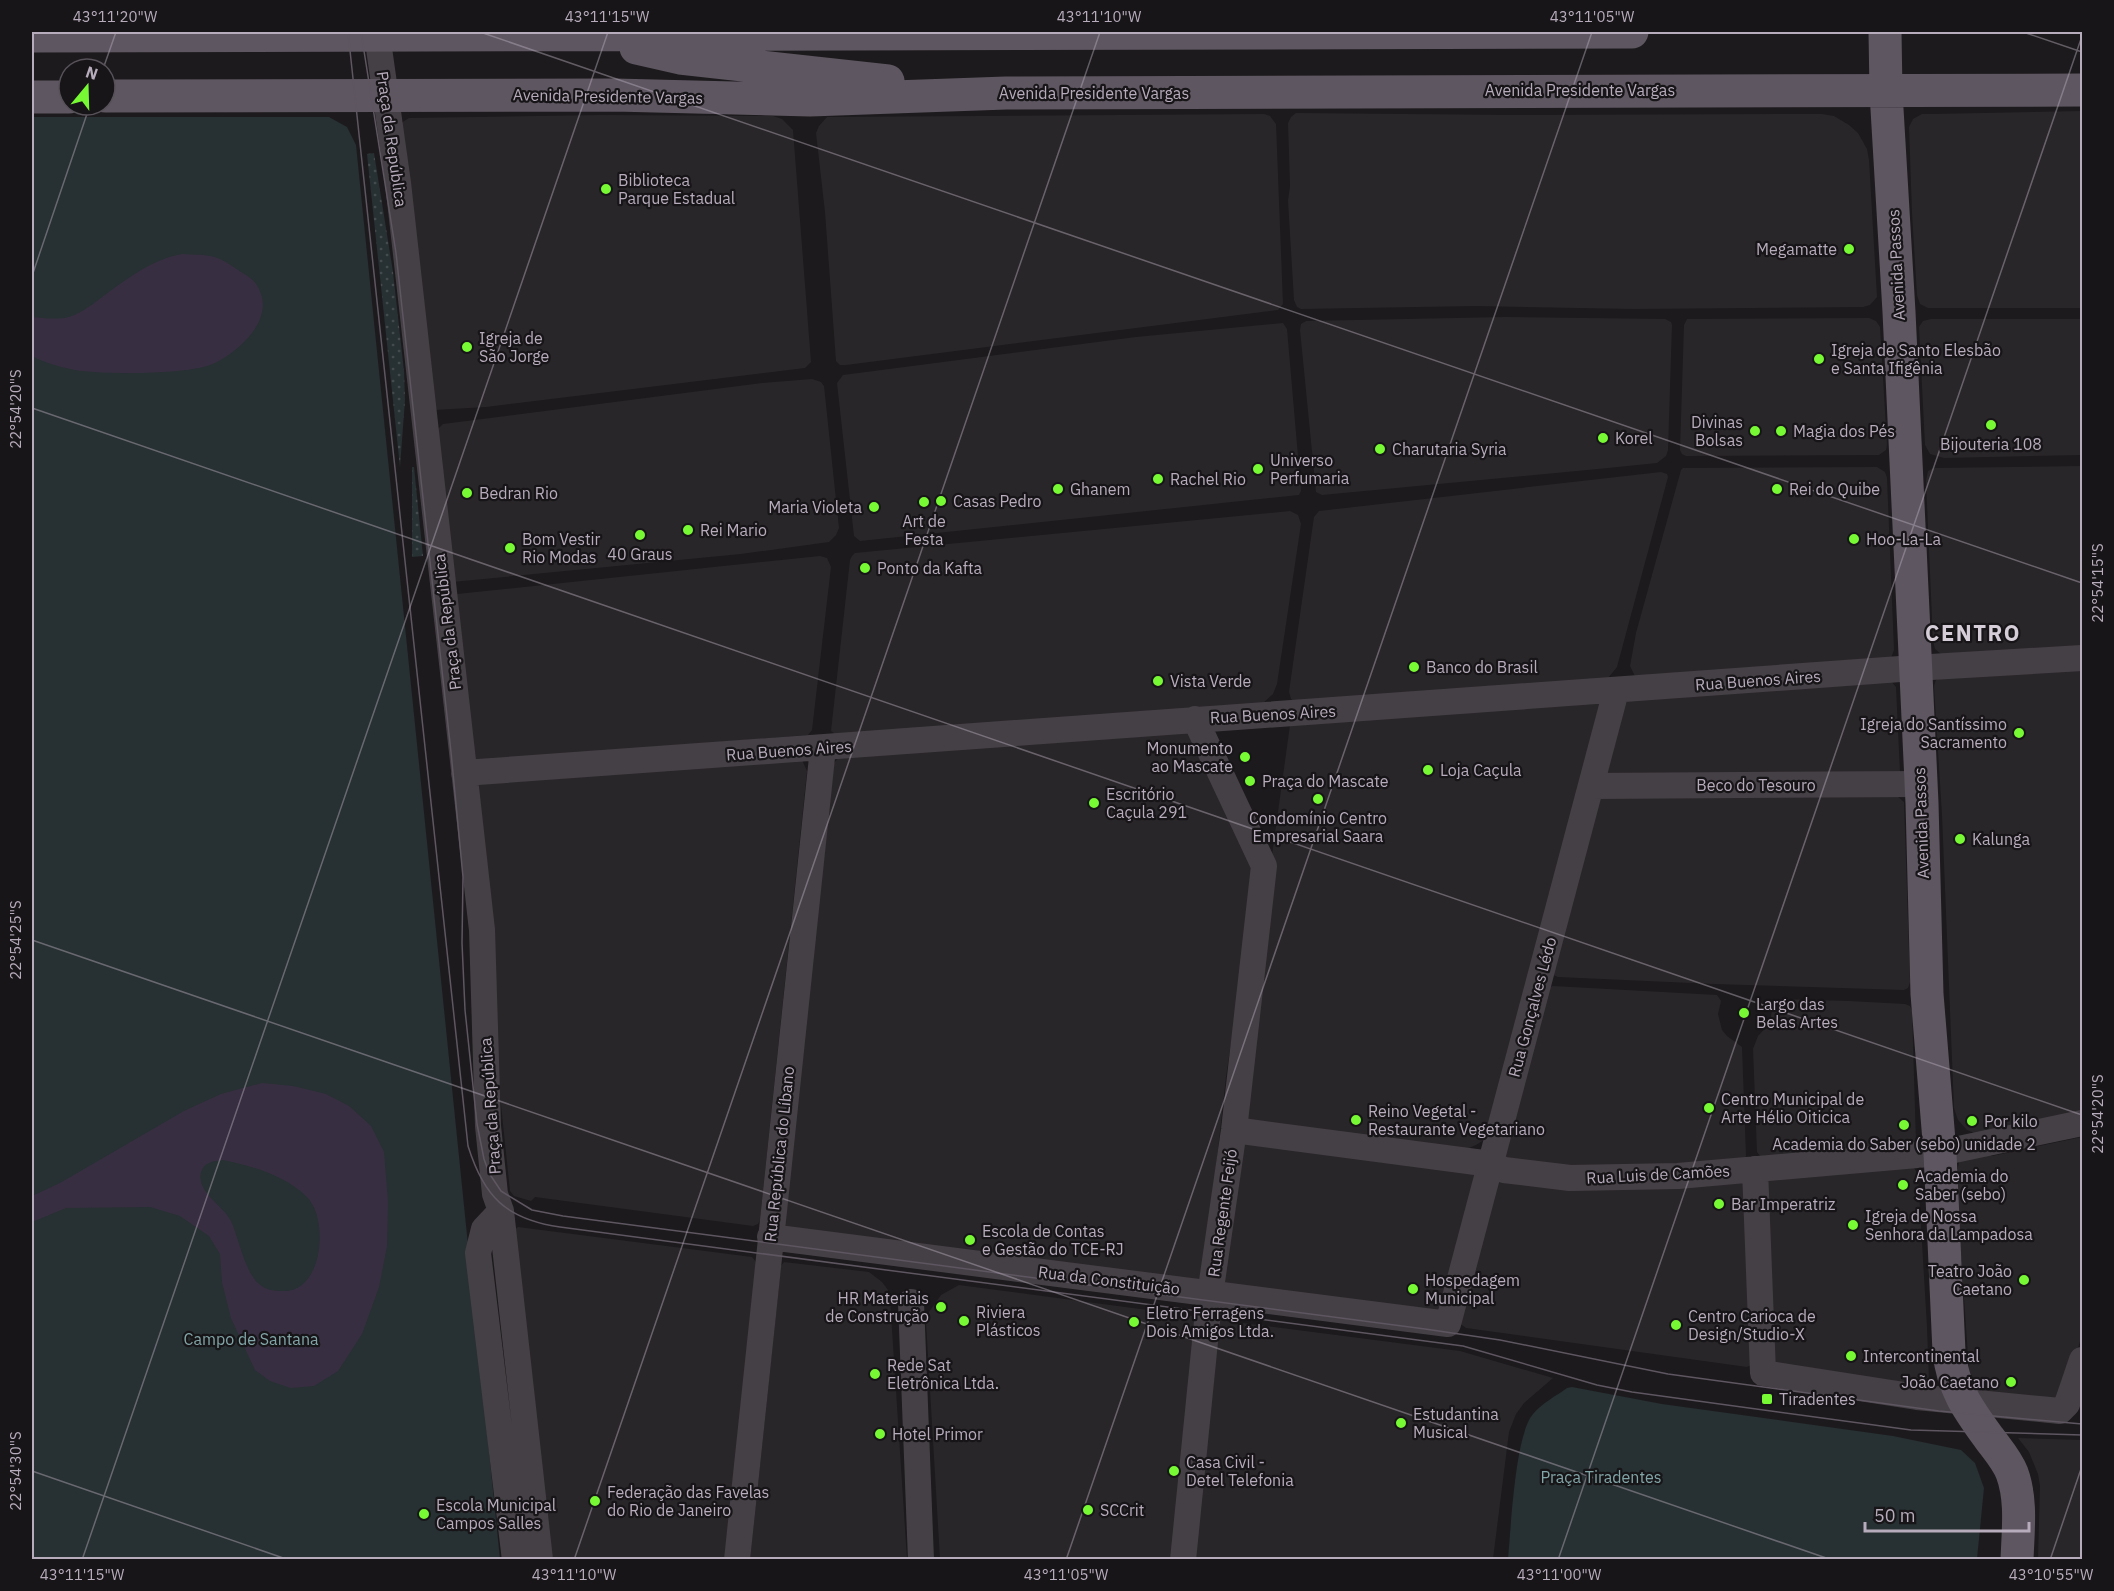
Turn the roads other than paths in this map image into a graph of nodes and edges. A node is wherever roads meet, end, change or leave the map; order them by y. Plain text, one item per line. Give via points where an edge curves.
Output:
1 (1632, 32) edge
2 (1885, 32) edge
3 (377, 34) junction
4 (572, 35) junction
5 (32, 36) edge
6 (2081, 89) edge
7 (1886, 92) junction
8 (978, 93) junction
9 (57, 96) edge
10 (117, 96) edge
11 (386, 96) junction
12 (32, 97) edge
13 (2082, 658) edge
14 (1914, 668) junction
15 (1616, 691) junction
16 (1195, 719) junction
17 (823, 748) junction
18 (464, 773) junction
19 (1921, 784) junction
20 (1591, 786) junction
21 (2082, 1122) edge
22 (1234, 1130) junction
23 (1940, 1153) junction
24 (1491, 1164) junction
25 (1755, 1169) junction
26 (501, 1211) junction
27 (770, 1237) junction
28 (1210, 1293) junction
29 (911, 1302) dead end
30 (1448, 1324) joint
31 (2082, 1359) edge
32 (1963, 1402) junction
33 (515, 1560) edge
34 (540, 1560) edge
35 (737, 1560) edge
36 (921, 1560) edge
37 (1182, 1560) edge
38 (2017, 1560) edge

1 - 4 main road
2 - 7 main road, Avenida Passos
3 - 4 main road
3 - 5 main road
3 - 11 street, Praça da República
4 - 8 main road via 680,58
6 - 7 main road, Avenida Presidente Vargas
7 - 8 main road, Avenida Presidente Vargas
7 - 14 main road, Avenida Passos
8 - 11 main road, Avenida Presidente Vargas via 810,100 615,95
9 - 12 main road
10 - 11 main road, Avenida Presidente Vargas
11 - 18 street, Praça da República
13 - 14 street, Rua Buenos Aires
14 - 15 street, Rua Buenos Aires
14 - 19 main road, Avenida Passos
15 - 16 street, Rua Buenos Aires
15 - 20 street, Rua Gonçalves Lédo
16 - 17 street, Rua Buenos Aires
16 - 22 street, Rua Regente Feijó via 1264,866
17 - 18 street, Rua Buenos Aires
17 - 27 street, Rua República do Líbano
18 - 26 street, Praça da República via 482,930 488,1126 495,1194
19 - 20 street, Beco do Tesouro
19 - 23 main road, Avenida Passos via 1927,994
20 - 24 street, Rua Gonçalves Lédo
21 - 23 street, Rua Luis de Camões
22 - 24 street, Rua Luis de Camões
22 - 28 street, Rua Regente Feijó
23 - 25 street, Rua Luis de Camões
23 - 32 main road, Avenida Passos via 1949,1352
24 - 25 street, Rua Luis de Camões via 1504,1170 1570,1178 1678,1176
24 - 30 street, Rua Gonçalves Lédo
25 - 32 street via 1764,1373
26 - 33 street via 484,1229 478,1253
26 - 34 street, Praça da República
27 - 28 street, Rua da Constituição
27 - 35 street, Rua República do Líbano
28 - 30 street, Rua da Constituição
28 - 37 street, Rua Regente Feijó
29 - 36 street
31 - 32 street via 2067,1404 2060,1411
32 - 38 main road, Avenida Passos via 2012,1473 2018,1512

